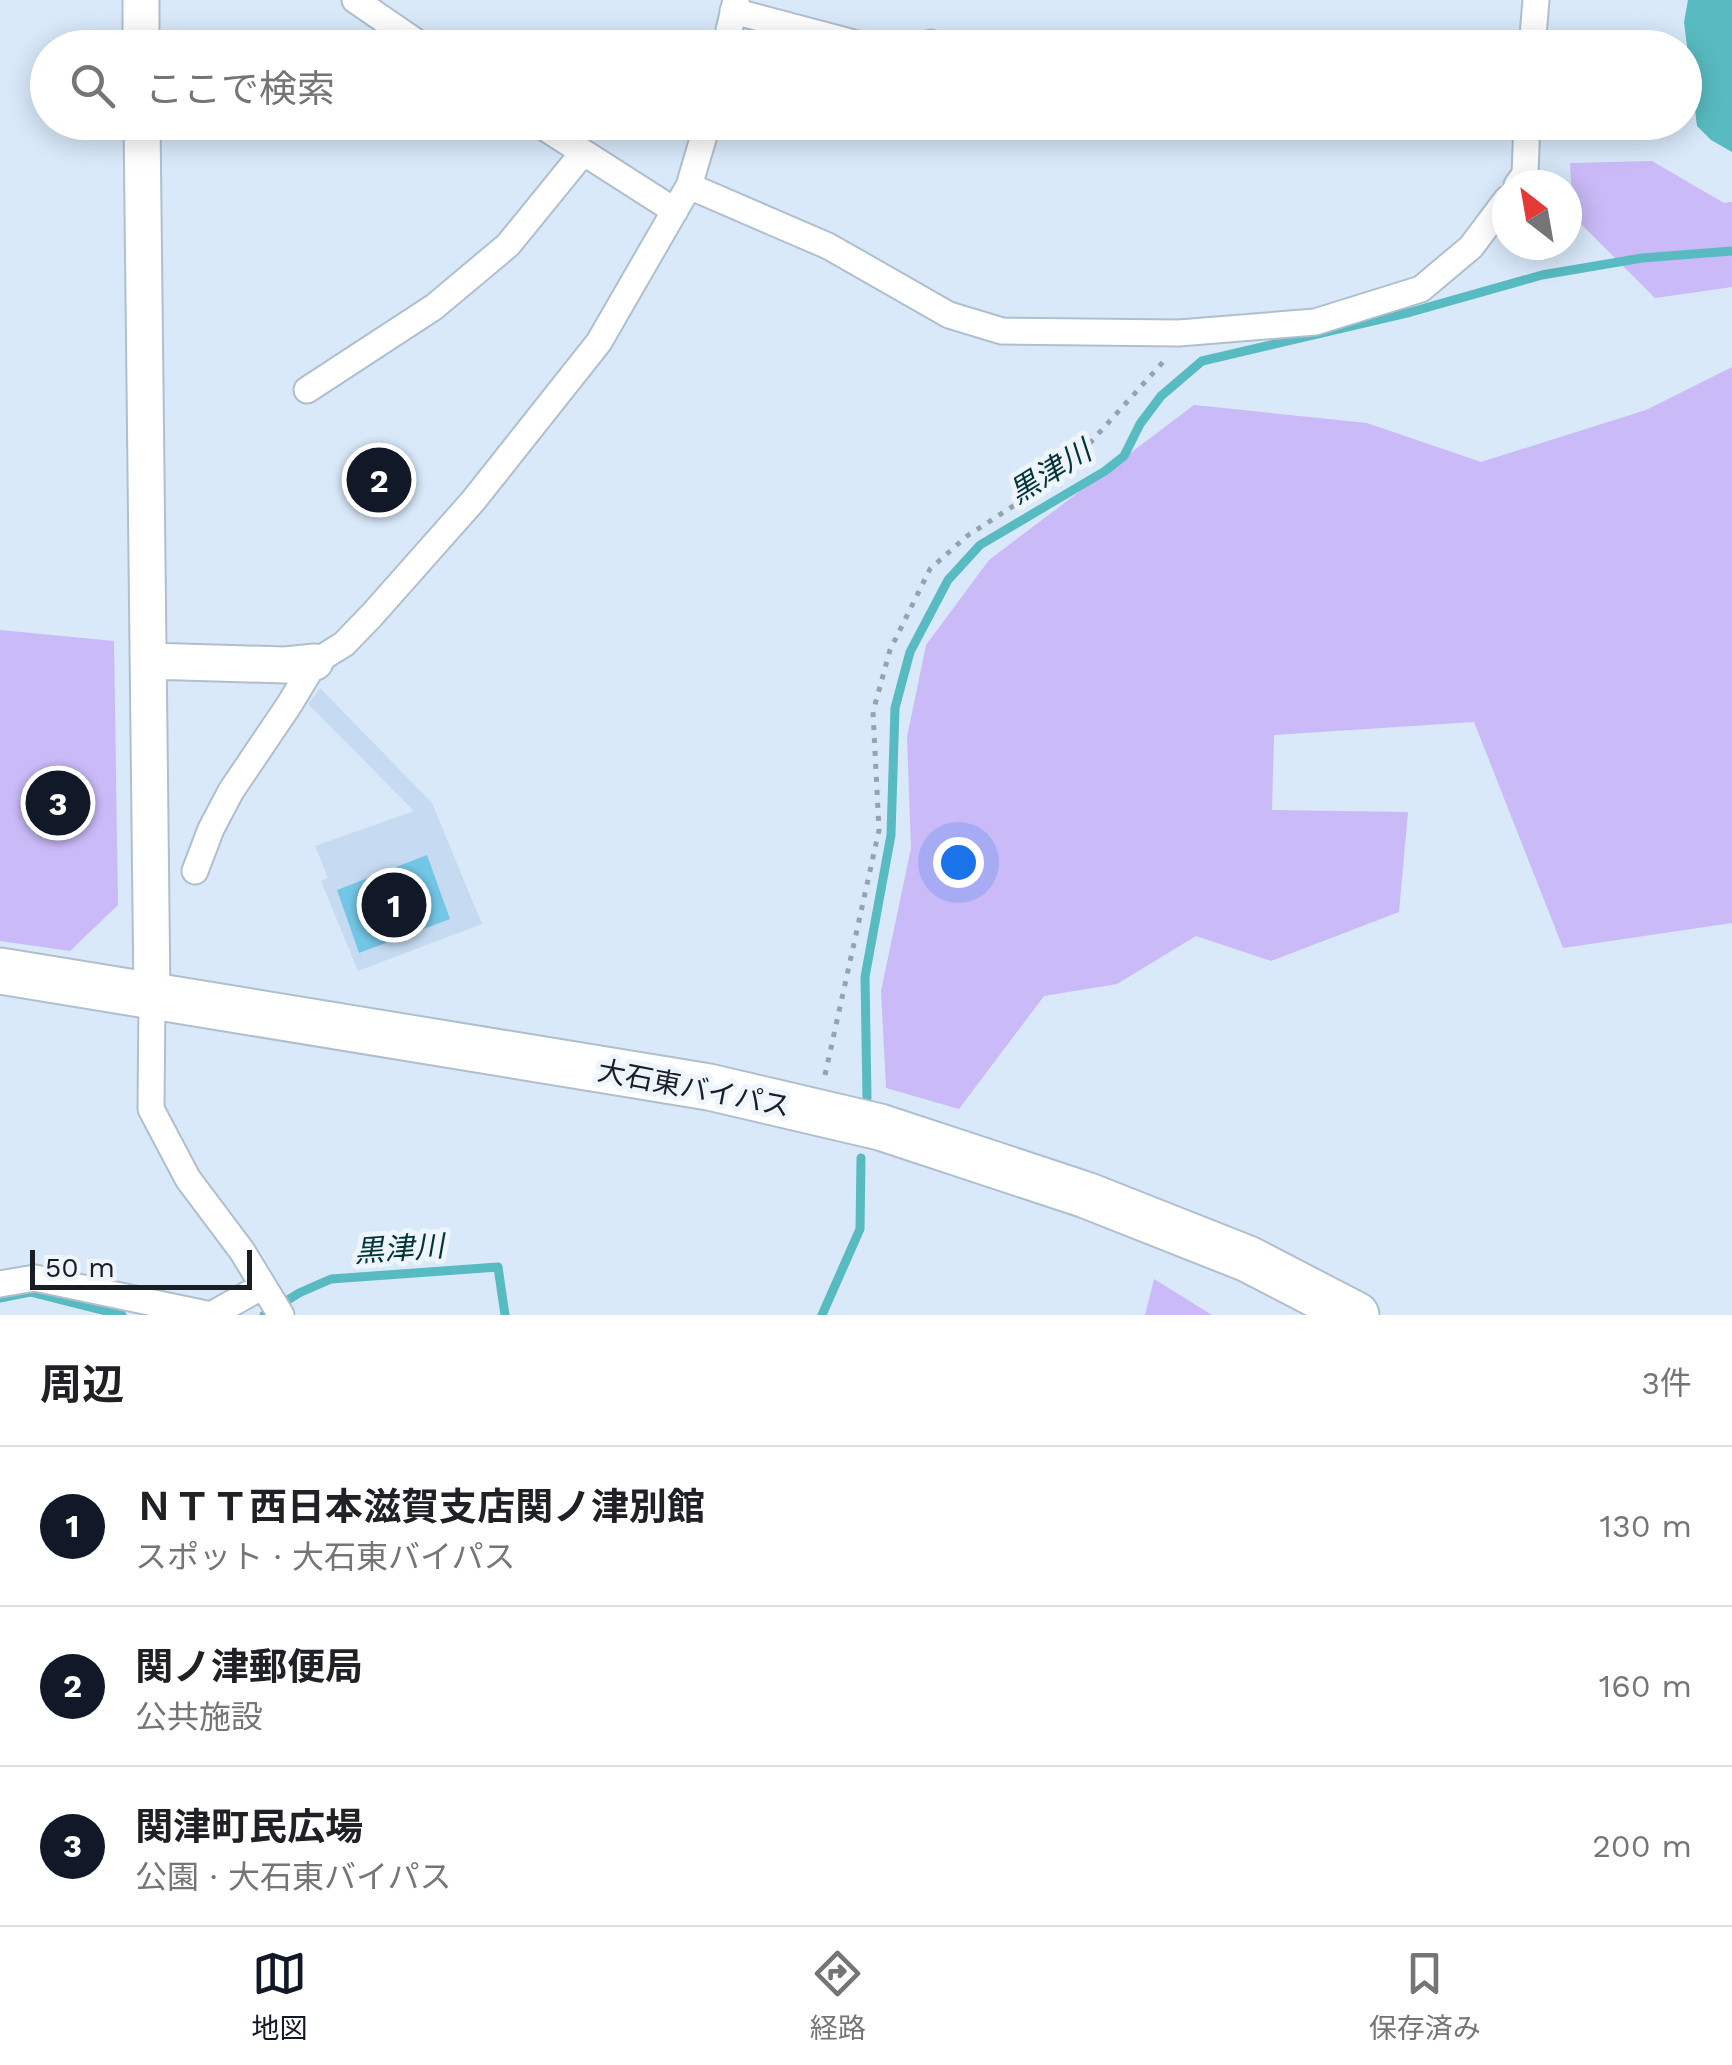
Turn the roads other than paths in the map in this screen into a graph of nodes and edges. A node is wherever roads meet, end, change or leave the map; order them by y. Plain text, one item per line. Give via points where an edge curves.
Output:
1 (141, 0) edge
2 (355, 0) edge
3 (1536, 0) edge
4 (735, 6) edge
5 (141, 30) edge
6 (399, 30) edge
7 (814, 30) edge
8 (1534, 30) edge
9 (142, 140) edge
10 (562, 140) edge
11 (703, 140) edge
12 (1526, 140) edge
13 (582, 154) junction
14 (1525, 170) edge
15 (689, 186) junction
16 (674, 211) junction
17 (1492, 220) edge
18 (307, 390) dead end
19 (149, 661) junction
20 (315, 662) junction
21 (195, 870) dead end
22 (0, 971) edge
23 (152, 997) junction
24 (0, 1284) edge
25 (271, 1299) edge
26 (1356, 1315) edge

1 - 5 street
2 - 6 street
3 - 8 street
4 - 7 street
9 - 19 street
10 - 13 street
11 - 15 street
12 - 14 street
13 - 16 street
13 - 18 street via 508,245 434,307
15 - 16 street
15 - 17 street via 828,246 949,315 1002,331 1179,333 1315,322 1422,289 1472,247
16 - 20 street via 599,342 474,501 344,644
19 - 20 street
19 - 23 street
20 - 21 street via 230,791
22 - 23 highway, 大石東バイパス
23 - 25 street via 152,1109 188,1178
23 - 26 highway, 大石東バイパス via 709,1087 880,1127 1086,1194 1248,1259
24 - 25 street via 35,1278 211,1315

